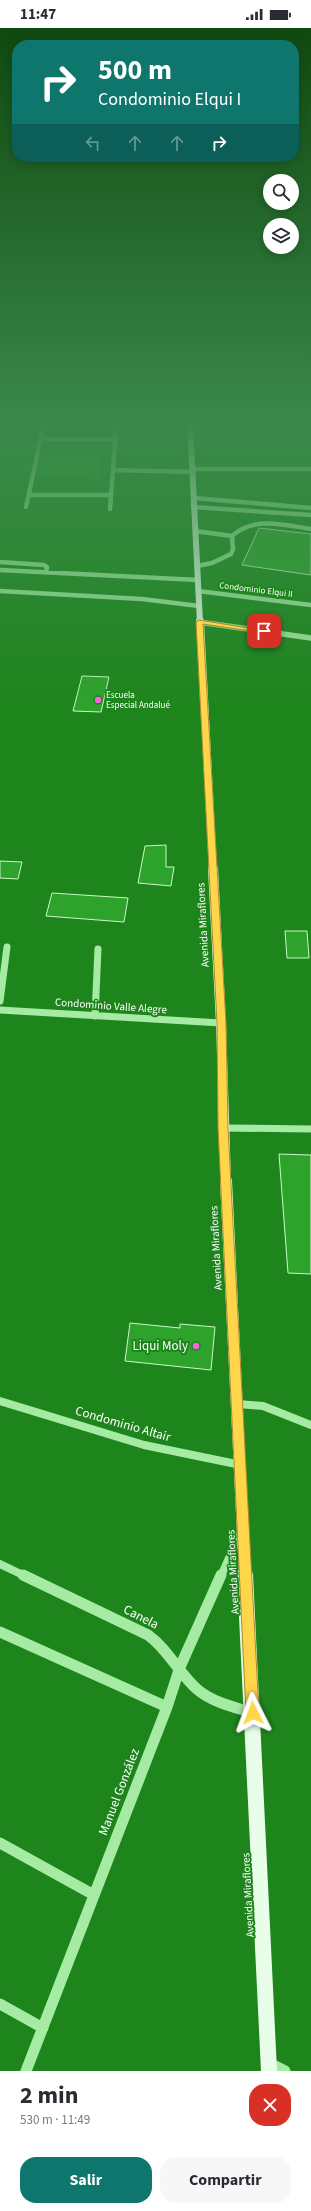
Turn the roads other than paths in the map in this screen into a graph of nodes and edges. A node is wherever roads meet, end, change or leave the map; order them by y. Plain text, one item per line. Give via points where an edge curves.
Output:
1 (194, 519) edge
2 (311, 529) edge
3 (195, 531) junction
4 (232, 536) junction
5 (0, 562) edge
6 (197, 566) junction
7 (0, 570) edge
8 (46, 572) junction
9 (198, 585) junction
10 (0, 591) edge
11 (311, 605) edge
12 (199, 606) junction
13 (199, 622) junction
14 (311, 638) edge
15 (7, 947) dead end
16 (98, 949) dead end
17 (0, 1001) edge
18 (0, 1010) edge
19 (95, 1016) junction
20 (221, 1023) junction
21 (223, 1128) junction
22 (311, 1129) edge
23 (0, 1401) edge
24 (238, 1404) junction
25 (311, 1425) edge
26 (241, 1465) junction
27 (244, 1525) junction
28 (0, 1564) edge
29 (0, 1632) edge
30 (180, 1667) junction
31 (166, 1707) junction
32 (253, 1713) junction
33 (0, 1843) edge
34 (94, 1895) junction
35 (0, 2004) edge
36 (42, 2028) junction
37 (269, 2067) edge
38 (26, 2071) edge
39 (285, 2071) edge

1 - 3 main road, Avenida Miraflores
2 - 4 street via 255,524 241,527
3 - 4 street
3 - 6 main road, Avenida Miraflores
4 - 6 street via 231,554 212,563
5 - 8 street via 44,565 47,567
6 - 9 main road, Avenida Miraflores
7 - 8 street, Condominio Elqui II
8 - 9 street, Condominio Elqui II
9 - 11 street, Condominio Elqui II
9 - 12 main road, Avenida Miraflores
10 - 12 street via 142,599
12 - 13 main road, Avenida Miraflores
13 - 14 street
13 - 20 main road, Avenida Miraflores
15 - 17 street
16 - 19 street
18 - 19 street, Condominio Valle Alegre
19 - 20 street, Condominio Valle Alegre
20 - 21 main road, Avenida Miraflores
21 - 22 street
21 - 24 main road, Avenida Miraflores
23 - 26 street, Condominio Altair via 144,1445
24 - 25 street via 263,1406
24 - 26 main road, Avenida Miraflores
26 - 27 main road, Avenida Miraflores
27 - 30 street, Manuel González
27 - 32 main road, Avenida Miraflores
28 - 30 street, Canela via 148,1635 169,1651
29 - 31 street
30 - 31 street, Manuel González
30 - 32 street, Canela via 191,1683 205,1695
31 - 34 street, Manuel González
32 - 37 main road, Avenida Miraflores
33 - 34 street
34 - 36 street, Manuel González
35 - 36 street
36 - 38 street, Manuel González
37 - 39 street

